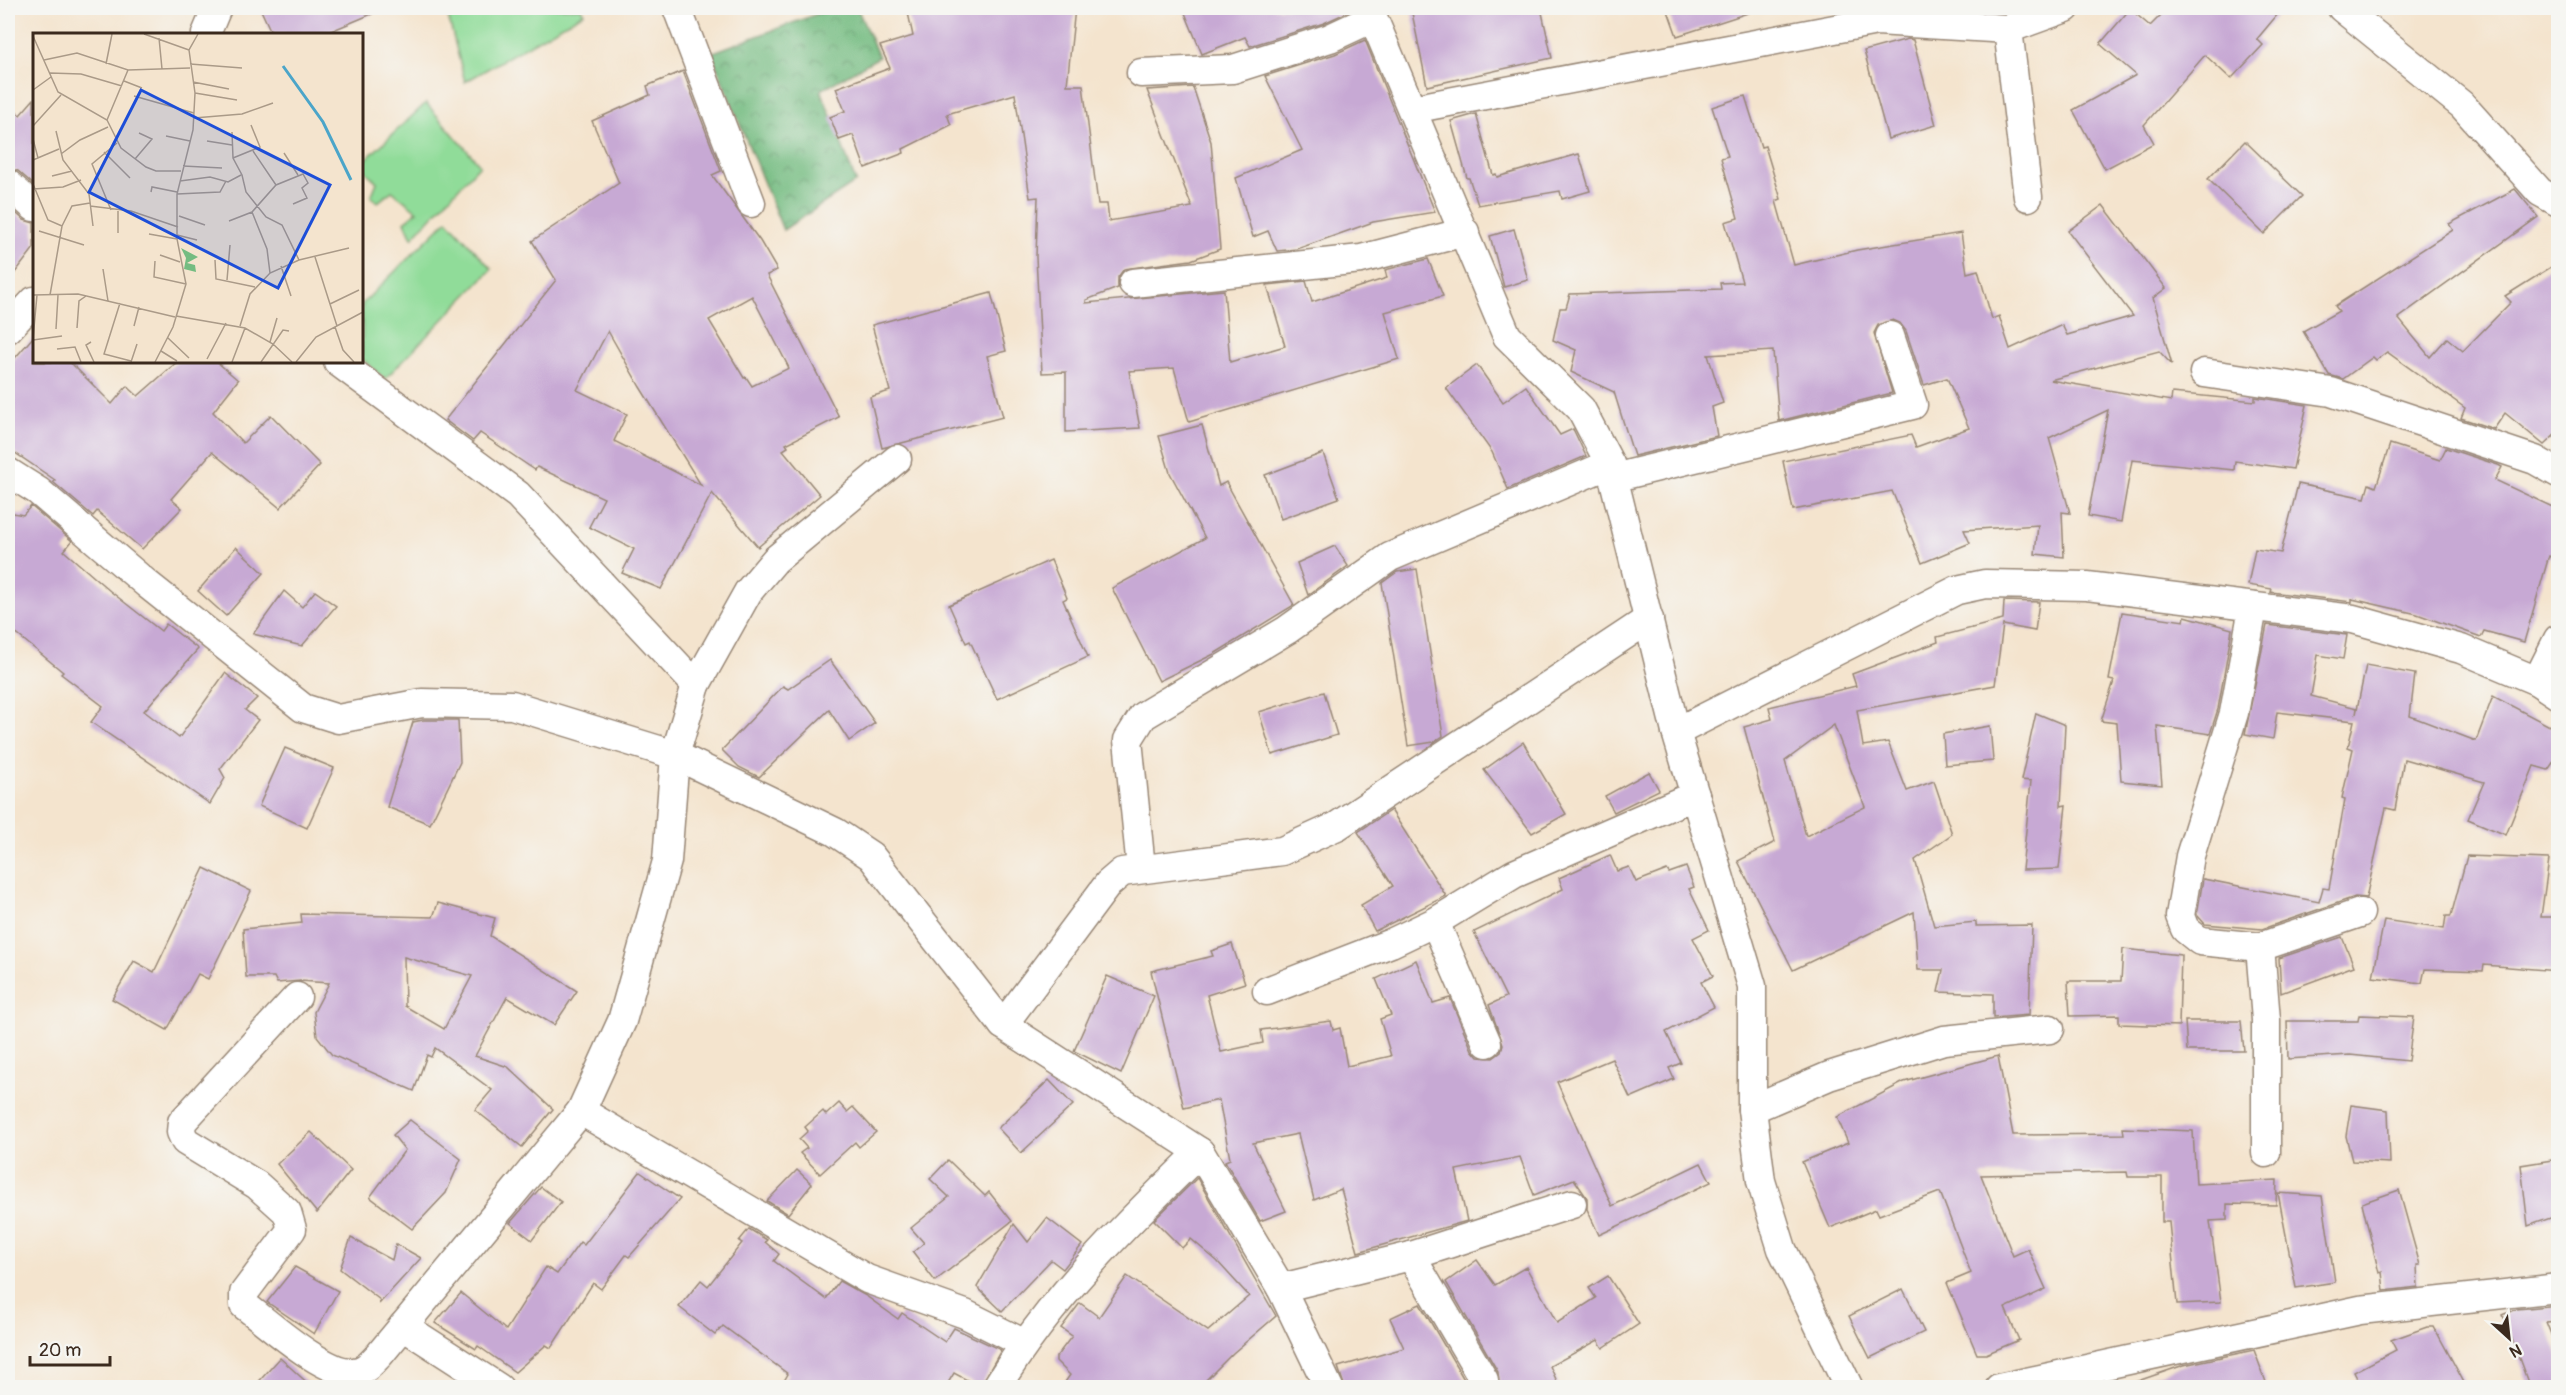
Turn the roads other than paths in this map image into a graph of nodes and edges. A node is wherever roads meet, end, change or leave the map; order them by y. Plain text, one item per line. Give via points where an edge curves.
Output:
1 (217, 8) edge
2 (677, 8) edge
3 (2066, 8) edge
4 (2342, 8) edge
5 (1371, 13) edge
6 (1876, 14) edge
7 (2008, 29) junction
8 (206, 33) edge
9 (1141, 73) dead end
10 (1412, 109) junction
11 (8, 184) edge
12 (2028, 197) dead end
13 (2559, 202) edge
14 (751, 203) dead end
15 (33, 206) edge
16 (1465, 232) junction
17 (1133, 283) dead end
18 (33, 302) edge
19 (8, 329) edge
20 (1890, 336) dead end
21 (339, 363) edge
22 (2204, 373) dead end
23 (897, 459) dead end
24 (1612, 471) junction
25 (8, 472) edge
26 (2559, 473) edge
27 (2253, 608) junction
28 (1649, 619) junction
29 (2559, 639) edge
30 (696, 685) junction
31 (2548, 688) edge
32 (1676, 732) junction
33 (675, 755) junction
34 (1695, 795) junction
35 (1140, 868) junction
36 (2360, 913) dead end
37 (1435, 922) junction
38 (2260, 947) junction
39 (1267, 991) dead end
40 (297, 996) dead end
41 (1003, 1025) junction
42 (2050, 1029) dead end
43 (1487, 1043) dead end
44 (1752, 1109) junction
45 (581, 1111) junction
46 (1200, 1152) junction
47 (2266, 1153) dead end
48 (1572, 1204) dead end
49 (1411, 1256) junction
50 (1281, 1288) junction
51 (2559, 1288) edge
52 (403, 1326) junction
53 (1023, 1343) junction
54 (1484, 1380) dead end
55 (1842, 1385) edge
56 (499, 1388) edge
57 (996, 1388) edge
58 (1329, 1388) edge
59 (1999, 1388) edge

1 - 8 street
2 - 14 street
3 - 7 street
4 - 13 street via 2462,105 2540,192
5 - 9 street via 1330,38 1233,69
5 - 10 street
6 - 7 street
6 - 10 street
7 - 12 street
10 - 16 street
11 - 15 street
16 - 17 street via 1361,259
16 - 24 street via 1507,336 1581,409
18 - 19 street
20 - 24 street via 1913,405
21 - 30 street via 518,495
22 - 26 street via 2331,392 2535,460
23 - 30 street via 775,560 748,592
24 - 28 street
24 - 35 street via 1390,557 1287,630 1143,716 1128,740
25 - 33 street via 38,490 147,584 303,708 338,719 422,703 512,705
27 - 31 street via 2353,619 2461,649
27 - 32 street via 2087,586 1985,584 1956,590
27 - 38 street via 2234,713 2190,856 2180,916 2186,929 2200,941
28 - 32 street
28 - 35 street via 1337,826 1281,851
29 - 31 street
30 - 33 street
32 - 34 street
33 - 41 street via 835,832 871,856
33 - 45 street via 667,861 622,1021
34 - 37 street via 1514,874
34 - 44 street via 1752,987
35 - 41 street via 1122,872 1108,884
36 - 38 street
37 - 39 street
37 - 43 street
38 - 47 street via 2266,1020
40 - 52 street via 182,1122 181,1132 185,1141 257,1185 287,1212 292,1229 244,1293 244,1305 333,1368 352,1372 366,1369
41 - 46 street
42 - 44 street via 1944,1040 1829,1076
44 - 55 street via 1761,1181 1782,1249
45 - 52 street
45 - 53 street via 867,1279 965,1314
46 - 50 street
46 - 53 street via 1108,1241
48 - 49 street
49 - 50 street
49 - 54 street
50 - 58 street
51 - 59 street via 2360,1310
52 - 56 street
53 - 57 street

